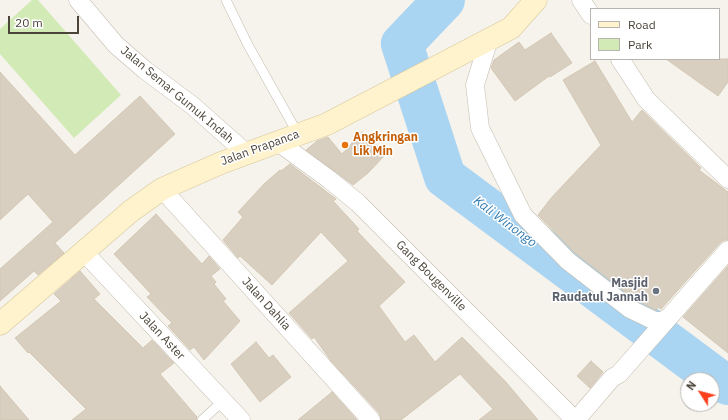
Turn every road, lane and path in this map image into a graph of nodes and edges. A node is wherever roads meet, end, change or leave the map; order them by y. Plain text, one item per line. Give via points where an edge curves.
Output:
1 (78, 0) edge
2 (226, 0) edge
3 (536, 0) edge
4 (581, 0) edge
5 (590, 14) edge
6 (489, 39) junction
7 (621, 60) edge
8 (298, 134) junction
9 (278, 142) junction
10 (246, 153) junction
11 (728, 179) edge
12 (162, 189) junction
13 (728, 250) edge
14 (83, 251) junction
15 (667, 320) junction
16 (0, 324) edge
17 (223, 401) junction
18 (202, 420) edge
19 (241, 420) edge
20 (371, 420) edge
21 (575, 420) edge

1 - 10 street, Jalan Semar Gumuk Indah via 116,45 193,106
2 - 8 lane
3 - 6 street, Jalan Prapanca via 511,28
4 - 5 street
6 - 8 street, Jalan Prapanca via 327,124
6 - 15 street via 475,85 480,128 523,215 568,260 630,309 654,321
7 - 11 street via 646,99
8 - 9 street, Jalan Prapanca
9 - 10 street, Jalan Prapanca
9 - 21 street, Gang Bougenville via 358,203
10 - 12 street, Jalan Prapanca
12 - 14 street, Jalan Prapanca
12 - 20 street, Jalan Dahlia
13 - 15 street
14 - 16 street, Jalan Prapanca
14 - 17 street, Jalan Aster
15 - 21 street
17 - 18 lane
17 - 19 street, Jalan Aster

